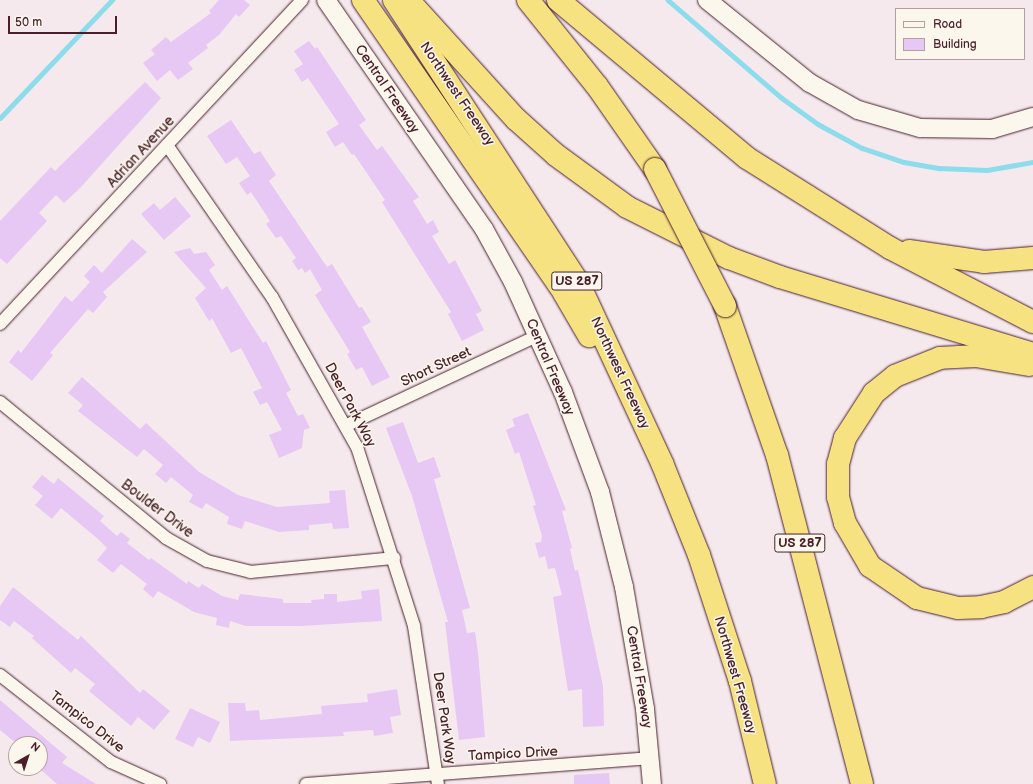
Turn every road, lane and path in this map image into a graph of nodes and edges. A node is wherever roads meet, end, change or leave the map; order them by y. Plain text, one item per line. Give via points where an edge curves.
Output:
1 (302, 0) edge
2 (326, 0) edge
3 (364, 0) edge
4 (394, 0) edge
5 (408, 0) edge
6 (528, 0) edge
7 (558, 0) edge
8 (707, 0) edge
9 (1033, 117) edge
10 (167, 145) junction
11 (890, 248) junction
12 (1033, 258) edge
13 (1033, 322) edge
14 (0, 324) edge
15 (538, 336) junction
16 (1033, 354) edge
17 (1033, 366) edge
18 (0, 402) edge
19 (347, 424) junction
20 (662, 463) junction
21 (394, 558) junction
22 (1033, 587) edge
23 (0, 675) edge
24 (650, 758) junction
25 (437, 779) edge
26 (160, 784) edge
27 (306, 784) edge
28 (652, 784) edge
29 (765, 784) edge
30 (862, 784) edge

1 - 10 street, Adrian Avenue
2 - 15 main road, Central Freeway via 484,229
3 - 20 highway via 564,293
4 - 20 highway, Northwest Freeway / US 287 via 578,282
5 - 16 highway via 516,119 556,155 627,206 729,258 772,274
6 - 30 highway, US 287, bridge via 597,86 655,169 724,306 777,455
7 - 11 highway via 747,158
8 - 9 main road via 810,83 858,110 920,128 992,129
10 - 14 street, Adrian Avenue
10 - 19 street, Deer Park Way via 272,297
11 - 12 highway via 984,262
11 - 13 highway
15 - 19 street, Short Street
15 - 24 main road, Central Freeway via 563,392 600,492 624,586
17 - 22 highway via 976,356 940,358 913,367 874,393 857,414 845,438 838,464 838,497 845,523 870,566 894,586 917,598 958,608 1004,602
18 - 21 street, Boulder Drive via 166,538 208,561 251,572
19 - 21 street, Deer Park Way
20 - 29 highway, Northwest Freeway / US 287 via 699,555 737,674
21 - 25 street, Deer Park Way via 422,663
23 - 26 street, Tampico Drive via 111,762
24 - 25 street, Tampico Drive
24 - 28 main road, Central Freeway
25 - 27 street, Tampico Drive

